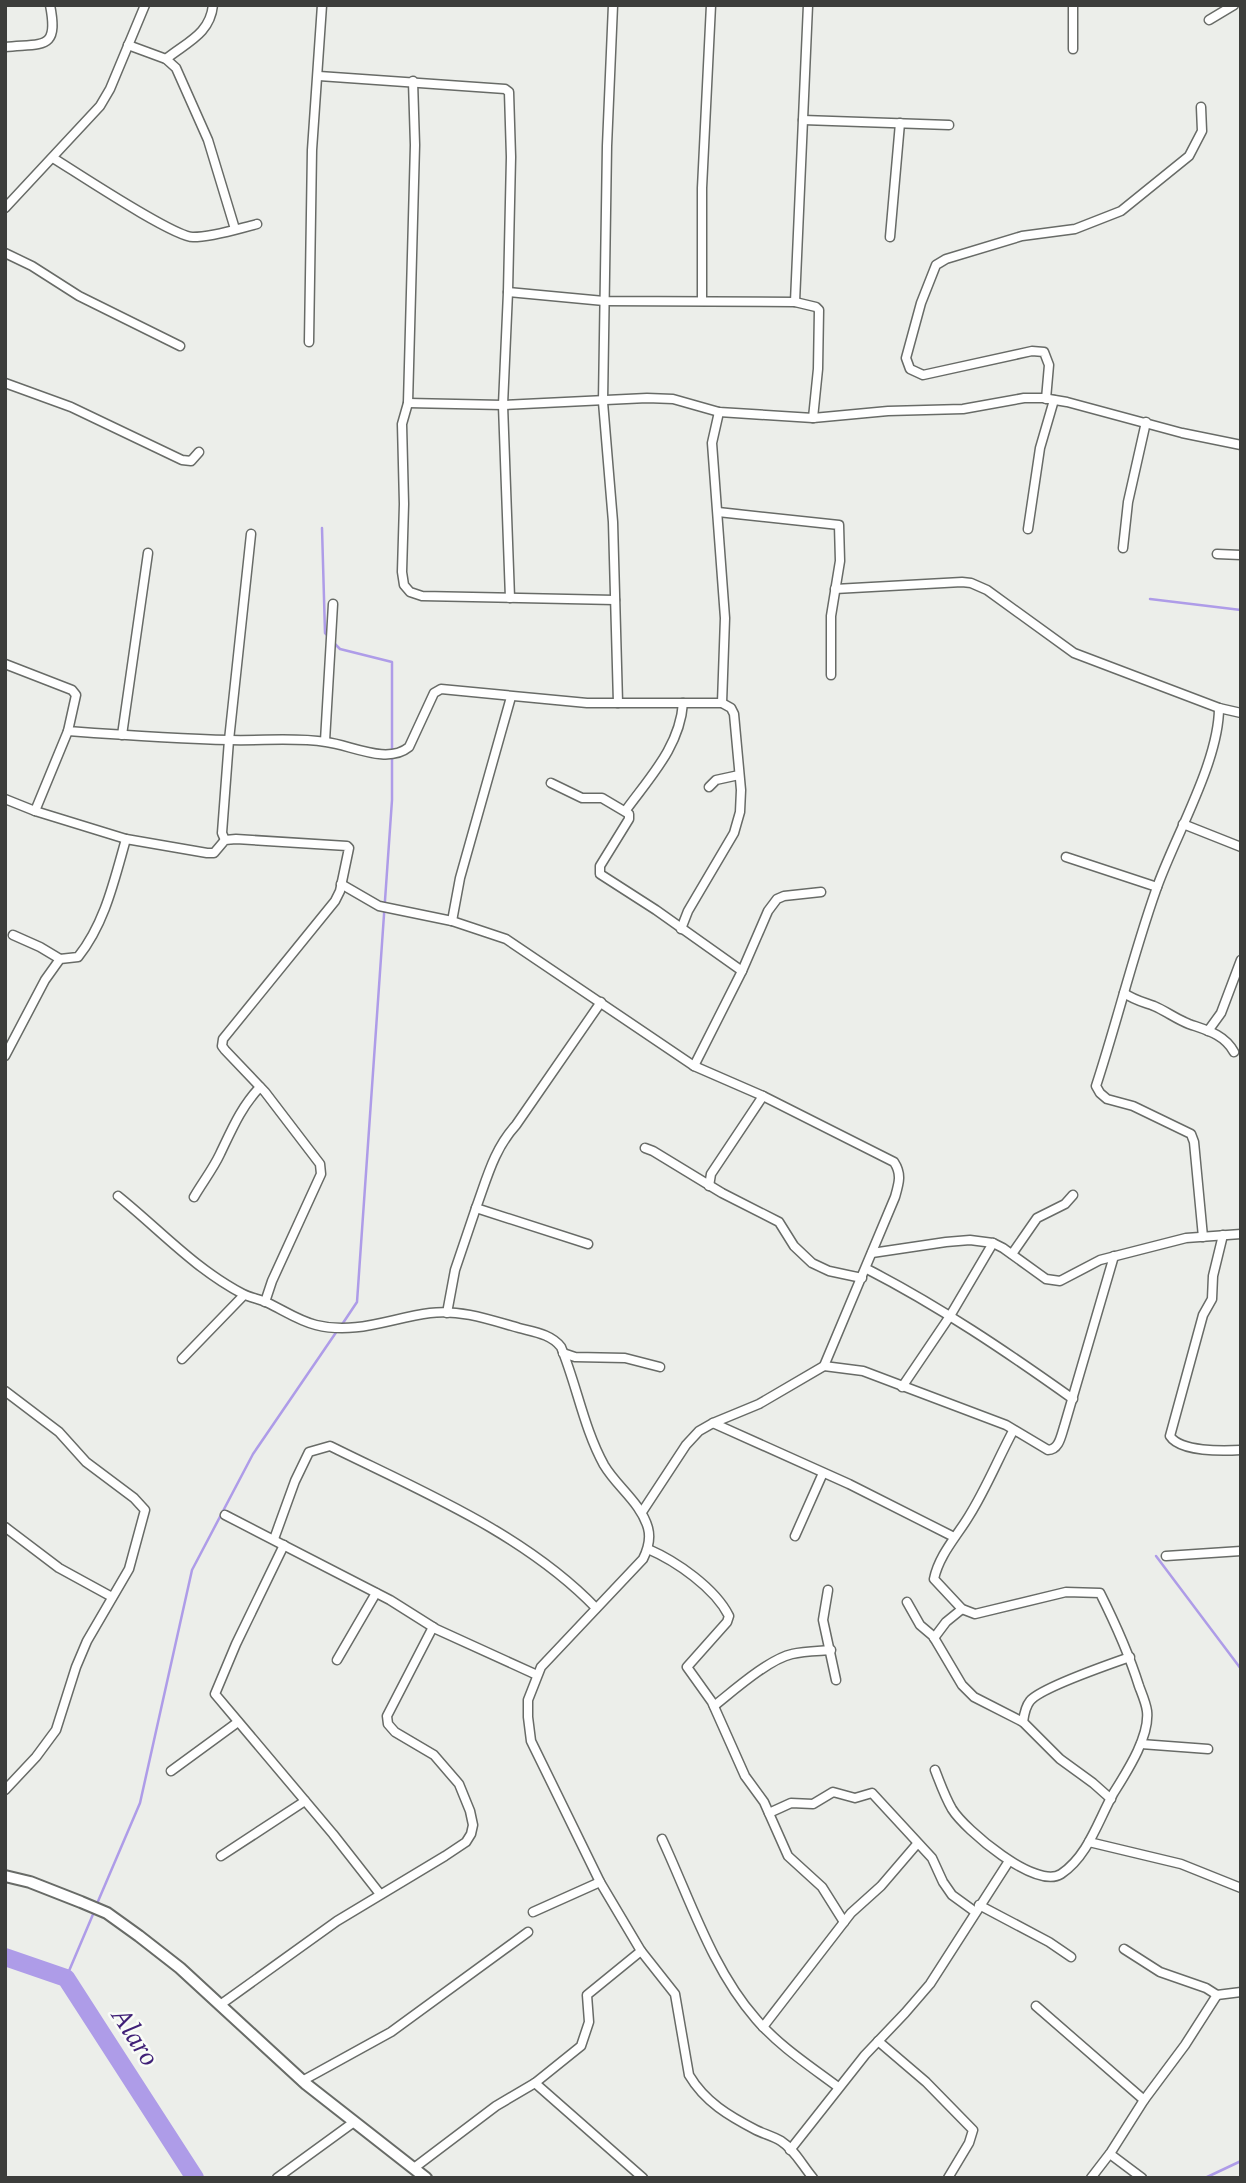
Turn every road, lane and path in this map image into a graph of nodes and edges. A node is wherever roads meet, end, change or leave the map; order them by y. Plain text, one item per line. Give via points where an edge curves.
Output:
1 (50, 5) edge
2 (145, 5) edge
3 (213, 5) edge
4 (322, 5) edge
5 (613, 5) edge
6 (711, 5) edge
7 (808, 5) edge
8 (1073, 5) edge
9 (1234, 5) edge
10 (1209, 20) dead end
11 (128, 45) junction
12 (5, 47) edge
13 (1073, 49) dead end
14 (166, 59) junction
15 (319, 76) junction
16 (413, 81) junction
17 (1201, 107) dead end
18 (803, 120) junction
19 (900, 123) junction
20 (949, 125) dead end
21 (53, 158) junction
22 (5, 208) edge
23 (257, 224) dead end
24 (234, 229) junction
25 (890, 237) dead end
26 (5, 253) edge
27 (508, 292) junction
28 (604, 301) junction
29 (702, 301) junction
30 (795, 302) junction
31 (310, 342) dead end
32 (180, 346) dead end
33 (5, 383) edge
34 (1050, 399) junction
35 (603, 401) junction
36 (408, 403) junction
37 (503, 405) junction
38 (719, 412) junction
39 (813, 418) junction
40 (1146, 422) junction
41 (1241, 445) edge
42 (199, 452) dead end
43 (718, 512) junction
44 (1028, 529) dead end
45 (251, 534) dead end
46 (1123, 548) dead end
47 (148, 553) dead end
48 (1217, 554) dead end
49 (1241, 555) edge
50 (835, 589) junction
51 (510, 598) junction
52 (615, 600) junction
53 (333, 604) dead end
54 (5, 664) edge
55 (831, 675) dead end
56 (511, 696) junction
57 (618, 703) junction
58 (683, 703) junction
59 (722, 703) junction
60 (1219, 708) junction
61 (1241, 713) edge
62 (68, 731) junction
63 (122, 735) junction
64 (229, 740) junction
65 (325, 741) junction
66 (739, 775) junction
67 (551, 783) dead end
68 (709, 786) dead end
69 (5, 799) edge
70 (626, 810) junction
71 (35, 811) junction
72 (1183, 824) junction
73 (126, 839) junction
74 (225, 840) junction
75 (1241, 847) edge
76 (1066, 857) dead end
77 (341, 884) junction
78 (1157, 887) junction
79 (821, 892) dead end
80 (452, 920) junction
81 (681, 929) junction
82 (13, 935) dead end
83 (60, 959) junction
84 (1241, 960) edge
85 (741, 971) junction
86 (1124, 993) junction
87 (601, 1002) junction
88 (1208, 1031) junction
89 (1234, 1052) dead end
90 (5, 1056) edge
91 (694, 1066) junction
92 (260, 1087) junction
93 (763, 1096) junction
94 (645, 1148) dead end
95 (711, 1174) junction
96 (699, 1180) junction
97 (709, 1186) junction
98 (1073, 1195) dead end
99 (118, 1196) dead end
100 (194, 1198) dead end
101 (477, 1208) junction
102 (1241, 1234) edge
103 (1223, 1235) junction
104 (1203, 1237) junction
105 (993, 1243) junction
106 (588, 1244) dead end
107 (872, 1253) junction
108 (1012, 1254) junction
109 (1114, 1256) junction
110 (867, 1269) junction
111 (862, 1278) junction
112 (244, 1295) junction
113 (265, 1302) junction
114 (447, 1313) junction
115 (950, 1316) junction
116 (563, 1353) junction
117 (181, 1359) dead end
118 (824, 1366) junction
119 (660, 1367) dead end
120 (902, 1387) junction
121 (5, 1391) edge
122 (1073, 1399) junction
123 (713, 1423) junction
124 (1013, 1431) junction
125 (1241, 1450) edge
126 (823, 1473) junction
127 (642, 1513) junction
128 (225, 1515) dead end
129 (5, 1527) edge
130 (795, 1536) dead end
131 (954, 1537) junction
132 (274, 1539) junction
133 (284, 1545) junction
134 (648, 1549) junction
135 (1241, 1551) edge
136 (1166, 1556) dead end
137 (828, 1590) dead end
138 (376, 1593) junction
139 (112, 1597) junction
140 (907, 1602) dead end
141 (596, 1608) junction
142 (962, 1609) junction
143 (433, 1627) junction
144 (934, 1638) junction
145 (831, 1650) junction
146 (1130, 1657) junction
147 (337, 1660) dead end
148 (537, 1675) junction
149 (836, 1680) dead end
150 (714, 1706) junction
151 (238, 1722) junction
152 (1023, 1722) junction
153 (1141, 1744) junction
154 (1208, 1749) dead end
155 (935, 1770) dead end
156 (171, 1771) dead end
157 (5, 1773) edge
158 (14, 1780) junction
159 (5, 1790) edge
160 (1111, 1799) junction
161 (305, 1801) junction
162 (769, 1813) junction
163 (662, 1839) dead end
164 (1089, 1842) junction
165 (917, 1844) junction
166 (221, 1856) dead end
167 (1009, 1861) junction
168 (5, 1876) edge
169 (600, 1882) junction
170 (1241, 1888) edge
171 (380, 1894) junction
172 (976, 1908) junction
173 (533, 1912) dead end
174 (844, 1922) junction
175 (528, 1932) dead end
176 (1124, 1949) dead end
177 (641, 1951) junction
178 (1071, 1957) dead end
179 (1241, 1992) edge
180 (1217, 1995) junction
181 (220, 2005) junction
182 (1036, 2006) dead end
183 (763, 2027) junction
184 (878, 2041) junction
185 (302, 2081) junction
186 (535, 2083) junction
187 (838, 2087) junction
188 (1144, 2100) junction
189 (354, 2122) junction
190 (790, 2150) junction
191 (1110, 2154) junction
192 (414, 2168) junction
193 (641, 2177) edge
194 (277, 2178) edge
195 (426, 2178) edge
196 (813, 2178) edge
197 (948, 2178) edge
198 (1091, 2178) edge
199 (1142, 2178) edge

1 - 12 street via 51,37 44,43
2 - 11 street
3 - 14 street via 206,28
4 - 15 street
5 - 28 street
6 - 29 street
7 - 18 street
8 - 13 street
9 - 10 street
11 - 14 street
11 - 21 street via 100,106
14 - 24 street via 179,73 208,140
15 - 16 street
15 - 31 street via 312,150
16 - 27 street via 509,92
16 - 36 street
17 - 34 street via 1202,131 1189,156 1121,211 1074,229 1022,236 936,265 906,359 910,369 923,375 1044,352
18 - 19 street
18 - 30 street
19 - 20 street
19 - 25 street
21 - 22 street
21 - 24 street via 178,233 194,237
23 - 24 street
26 - 32 street
27 - 28 street
27 - 37 street
28 - 29 street
28 - 35 street
29 - 30 street
30 - 39 street via 819,310
33 - 42 street via 71,407 187,462
34 - 39 street
34 - 40 street
34 - 44 street
35 - 37 street
35 - 38 street via 673,399
35 - 52 street
36 - 37 street
36 - 51 street via 402,424 404,585 422,596
37 - 51 street
38 - 39 street
38 - 43 street via 712,443
40 - 41 street
40 - 46 street
43 - 50 street via 839,525
43 - 59 street via 725,618
45 - 64 street
47 - 63 street
48 - 49 street
50 - 55 street
50 - 60 street via 971,583 1074,653
51 - 52 street
52 - 57 street
53 - 65 street
54 - 62 street via 72,690 76,695
56 - 57 street
56 - 65 street via 441,689 434,693 409,747 401,754 384,755
56 - 80 street
57 - 58 street
58 - 59 street
58 - 70 street via 672,747
59 - 66 street via 734,714
60 - 61 street
60 - 72 street via 1210,758
62 - 63 street
62 - 71 street
63 - 64 street
64 - 65 street
64 - 74 street
66 - 68 street
66 - 81 street via 740,812 734,833
67 - 70 street via 582,798 602,798
69 - 71 street
70 - 81 street via 629,819 600,866 600,874
71 - 73 street
72 - 75 street
72 - 78 street
73 - 74 street via 207,853 214,853
73 - 83 street via 107,907 91,941 78,957
74 - 77 street via 344,845 349,848
76 - 78 street
77 - 80 street via 379,906
77 - 92 street via 335,901 223,1039 225,1050
78 - 86 street
79 - 85 street via 777,899
80 - 87 street via 506,939
81 - 85 street
82 - 83 street
83 - 90 street
84 - 88 street via 1221,1013
85 - 91 street
86 - 88 street
86 - 104 street via 1096,1086 1107,1099 1133,1106 1191,1134
87 - 91 street
87 - 101 street via 503,1139
88 - 89 street via 1228,1042
91 - 93 street
92 - 100 street via 242,1108
92 - 113 street via 317,1157 321,1174
93 - 95 street
93 - 107 street via 894,1162 900,1180
94 - 96 street
95 - 96 street
95 - 97 street
96 - 97 street
97 - 111 street via 779,1222 812,1263
98 - 108 street via 1037,1218
99 - 112 street via 185,1255
101 - 106 street
101 - 114 street via 455,1270
102 - 103 street
103 - 104 street
103 - 125 street via 1212,1299 1203,1315 1170,1436 1177,1444
104 - 109 street
105 - 107 street via 970,1240
105 - 108 street
105 - 115 street
107 - 110 street
108 - 109 street via 1051,1281
109 - 122 street
110 - 111 street
110 - 115 street
111 - 118 street
112 - 113 street
112 - 117 street
113 - 114 street via 315,1325 349,1329
114 - 116 street via 541,1334 556,1340
115 - 120 street
115 - 122 street
116 - 119 street via 625,1358
116 - 127 street via 603,1463
118 - 120 street via 863,1371
118 - 123 street via 759,1404
120 - 124 street
121 - 139 street via 59,1432 86,1462 145,1510 129,1569
122 - 124 street via 1052,1450
123 - 126 street
123 - 127 street via 686,1445
124 - 131 street
126 - 130 street
126 - 131 street
127 - 134 street via 649,1530
128 - 132 street
129 - 139 street via 59,1568
131 - 142 street via 934,1579
132 - 133 street
132 - 141 street via 309,1452 330,1446 487,1525 565,1577
133 - 138 street
133 - 151 street via 214,1691
134 - 141 street
134 - 150 street via 671,1559 709,1590 729,1616 687,1664
135 - 136 street
137 - 145 street via 823,1620
138 - 143 street
138 - 147 street
139 - 158 street via 76,1667 56,1730
140 - 144 street
141 - 148 street
142 - 144 street
142 - 146 street via 975,1614 1066,1592 1097,1591
143 - 148 street
143 - 171 street via 387,1716 388,1724 434,1755 459,1784 473,1825 466,1842
144 - 152 street via 974,1697
145 - 149 street
145 - 150 street via 781,1658
146 - 152 street via 1030,1700
146 - 153 street via 1147,1711
148 - 169 street via 528,1700 531,1741
150 - 162 street via 745,1776
151 - 156 street
151 - 161 street
152 - 160 street
153 - 154 street
153 - 160 street
155 - 167 street via 953,1810
157 - 158 street
158 - 159 street
160 - 164 street
161 - 166 street
161 - 171 street
162 - 165 street via 791,1803 813,1804 832,1792 855,1797 872,1793
162 - 174 street via 788,1856 822,1887
163 - 183 street via 721,1970
164 - 167 street via 1057,1876 1039,1875
164 - 170 street via 1181,1864
165 - 172 street via 932,1858 953,1895
165 - 174 street
167 - 172 street
168 - 181 street via 107,1913
169 - 173 street
169 - 177 street
171 - 181 street
172 - 178 street
172 - 184 street via 930,1984
174 - 183 street
175 - 185 street via 391,2032
176 - 180 street via 1160,1972
177 - 186 street via 587,1995 589,2022 581,2046
177 - 190 street via 675,1994 689,2076 695,2085 720,2110 780,2140
179 - 180 street
180 - 188 street
181 - 185 street
182 - 188 street
183 - 187 street
184 - 187 street
184 - 197 street via 973,2130
185 - 189 street
186 - 192 street via 496,2106
186 - 193 street
187 - 190 street
188 - 191 street
189 - 192 street
189 - 194 street
190 - 196 street
191 - 198 street
191 - 199 street
192 - 195 street

